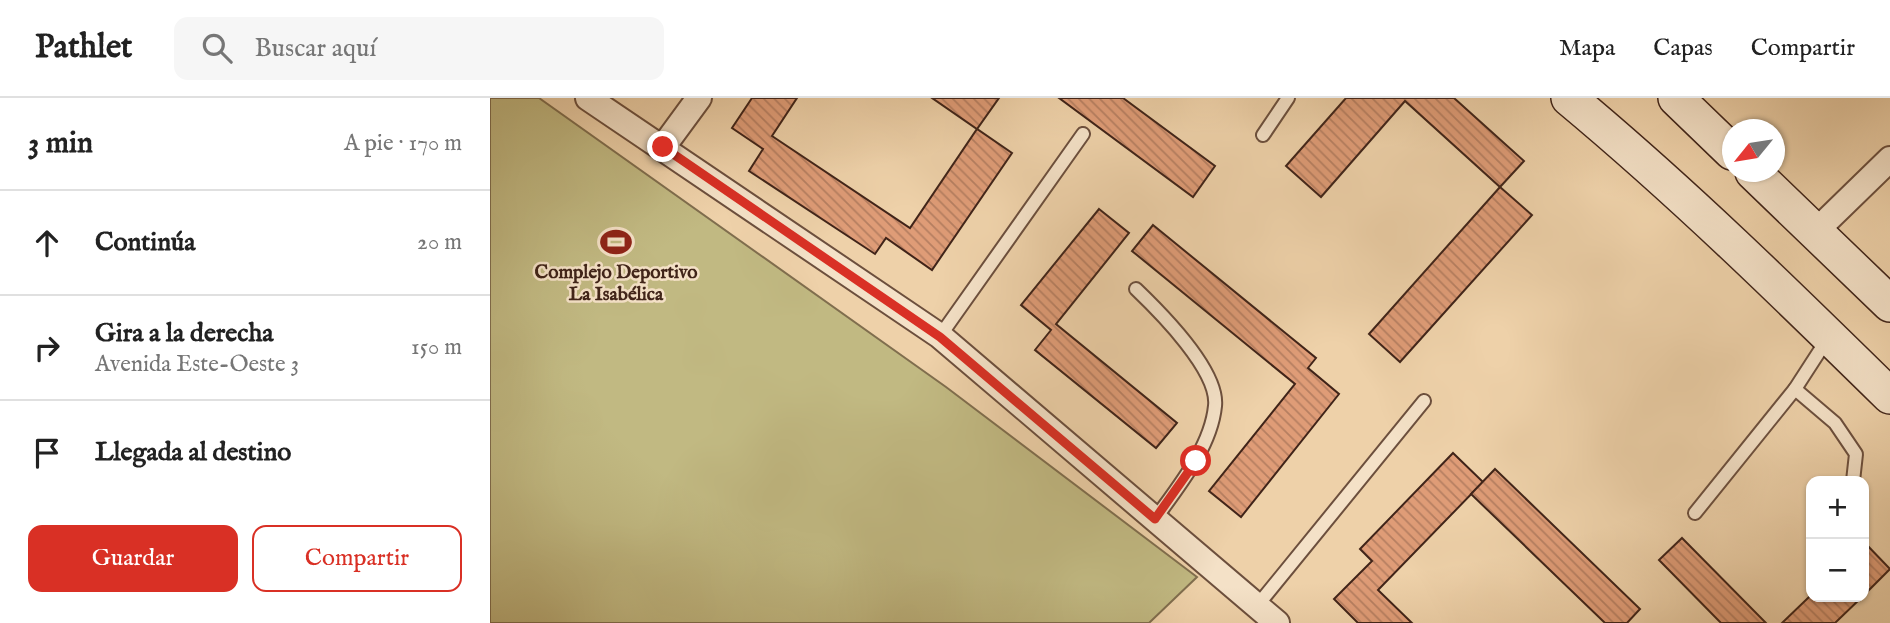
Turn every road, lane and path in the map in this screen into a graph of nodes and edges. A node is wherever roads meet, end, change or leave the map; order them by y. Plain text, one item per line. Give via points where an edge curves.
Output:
1 (588, 98) edge
2 (698, 98) edge
3 (1288, 98) edge
4 (1569, 98) edge
5 (1676, 98) edge
6 (1083, 134) dead end
7 (1263, 135) dead end
8 (1722, 142) edge
9 (663, 147) junction
10 (1890, 159) edge
11 (1763, 182) edge
12 (1815, 232) junction
13 (1136, 289) dead end
14 (1890, 304) edge
15 (940, 337) junction
16 (1829, 337) junction
17 (1795, 389) junction
18 (1890, 396) edge
19 (1424, 401) dead end
20 (1854, 476) edge
21 (1695, 513) dead end
22 (1155, 519) junction
23 (1257, 606) junction
24 (1277, 623) edge

1 - 9 street
2 - 9 street
3 - 7 lane
4 - 16 main road via 1735,245
5 - 8 main road
6 - 15 lane
9 - 15 street
10 - 12 street
11 - 12 main road
12 - 14 main road
13 - 22 lane via 1179,332 1207,376 1216,405 1196,461
15 - 22 street
16 - 17 lane
16 - 18 main road
17 - 20 lane via 1835,423 1856,454
17 - 21 lane
19 - 23 lane
22 - 23 street
23 - 24 street

